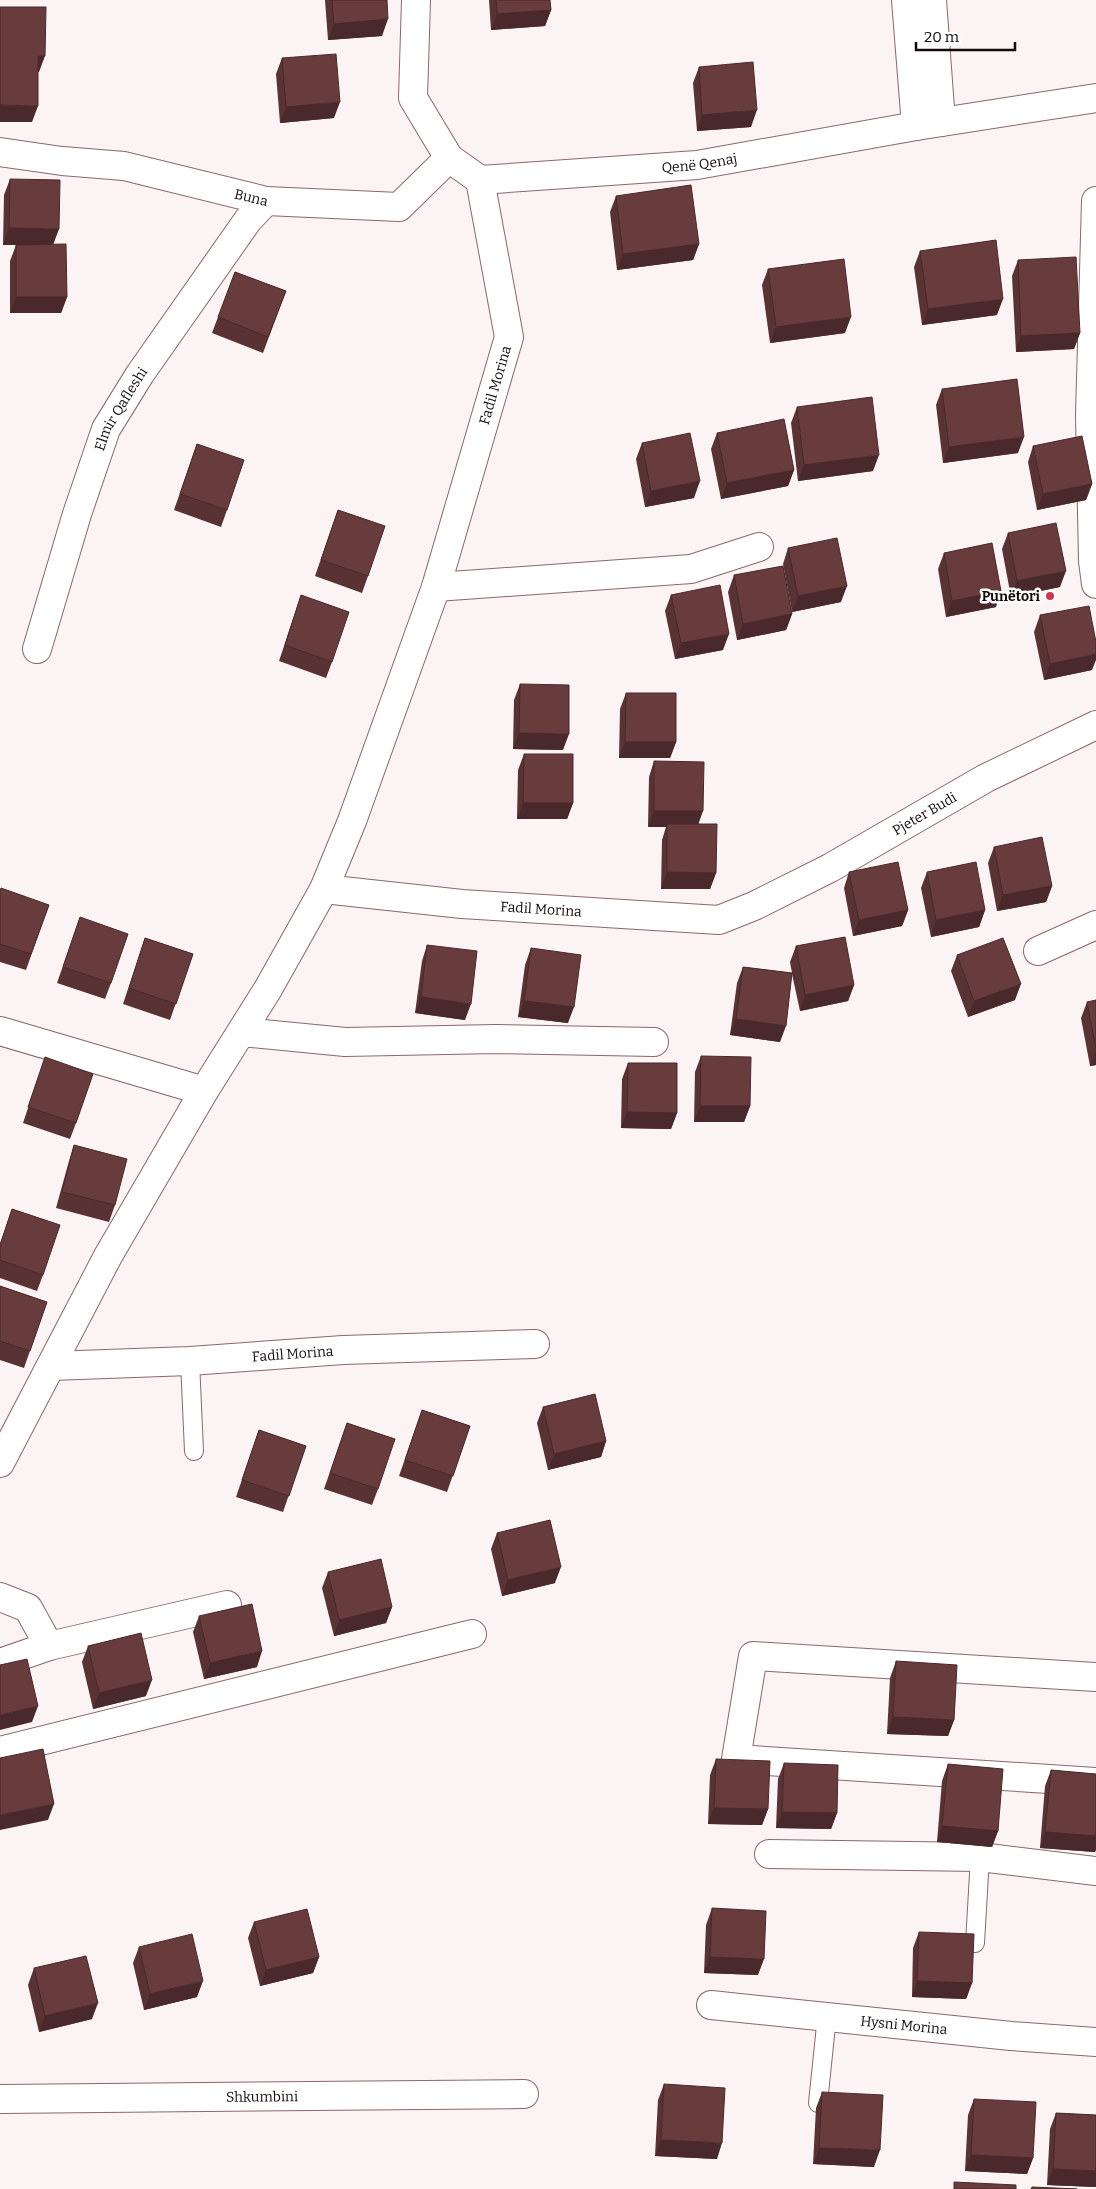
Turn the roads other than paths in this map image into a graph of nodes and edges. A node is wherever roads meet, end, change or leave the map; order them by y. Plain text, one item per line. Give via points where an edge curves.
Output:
1 (416, 0) edge
2 (906, 0) edge
3 (932, 0) edge
4 (1096, 98) edge
5 (928, 124) junction
6 (0, 152) edge
7 (449, 158) junction
8 (480, 180) junction
9 (266, 201) junction
10 (1096, 201) edge
11 (760, 547) dead end
12 (1096, 584) edge
13 (436, 586) junction
14 (37, 649) dead end
15 (1096, 725) edge
16 (324, 889) junction
17 (754, 906) joint
18 (1096, 924) edge
19 (1038, 950) dead end
20 (0, 1030) edge
21 (242, 1032) junction
22 (654, 1042) dead end
23 (204, 1091) junction
24 (535, 1344) dead end
25 (190, 1361) junction
26 (50, 1366) junction
27 (194, 1451) dead end
28 (0, 1463) edge
29 (0, 1598) edge
30 (227, 1605) dead end
31 (472, 1634) dead end
32 (49, 1646) junction
33 (0, 1663) edge
34 (1096, 1677) edge
35 (0, 1750) edge
36 (1096, 1782) edge
37 (769, 1854) dead end
38 (980, 1857) junction
39 (1096, 1871) edge
40 (975, 1943) edge
41 (711, 2004) dead end
42 (827, 2016) junction
43 (1096, 2042) edge
44 (524, 2094) dead end
45 (0, 2099) edge
46 (818, 2103) dead end

1 - 7 street via 413,98
2 - 5 street
3 - 5 street
4 - 5 street, Qenë Qenaj
5 - 8 street, Qenë Qenaj via 697,165
6 - 9 street, Buna via 124,166
7 - 8 street
7 - 9 street, Buna via 399,207
8 - 13 street, Fadil Morina via 509,337
9 - 14 street, Elmir Qafleshi via 248,220 140,374 106,429
10 - 12 street via 1090,415
11 - 13 street via 691,569
13 - 16 street, Fadil Morina
15 - 17 street, Pjeter Budi via 986,778 830,868
16 - 17 street, Fadil Morina via 462,904 719,920
16 - 21 street, Fadil Morina
18 - 19 street
20 - 23 street
21 - 22 street via 345,1042 496,1038
21 - 23 street, Fadil Morina
23 - 26 street, Fadil Morina via 108,1256
24 - 25 street, Fadil Morina via 343,1350
25 - 26 street, Fadil Morina
25 - 27 lane
26 - 28 street, Fadil Morina
29 - 32 street via 28,1608
30 - 32 street
31 - 35 street
32 - 33 street
34 - 36 street via 754,1656 736,1759
37 - 38 street
38 - 39 street
38 - 40 lane
41 - 42 street, Hysni Morina
42 - 43 street, Hysni Morina
42 - 46 lane
44 - 45 street, Shkumbini

